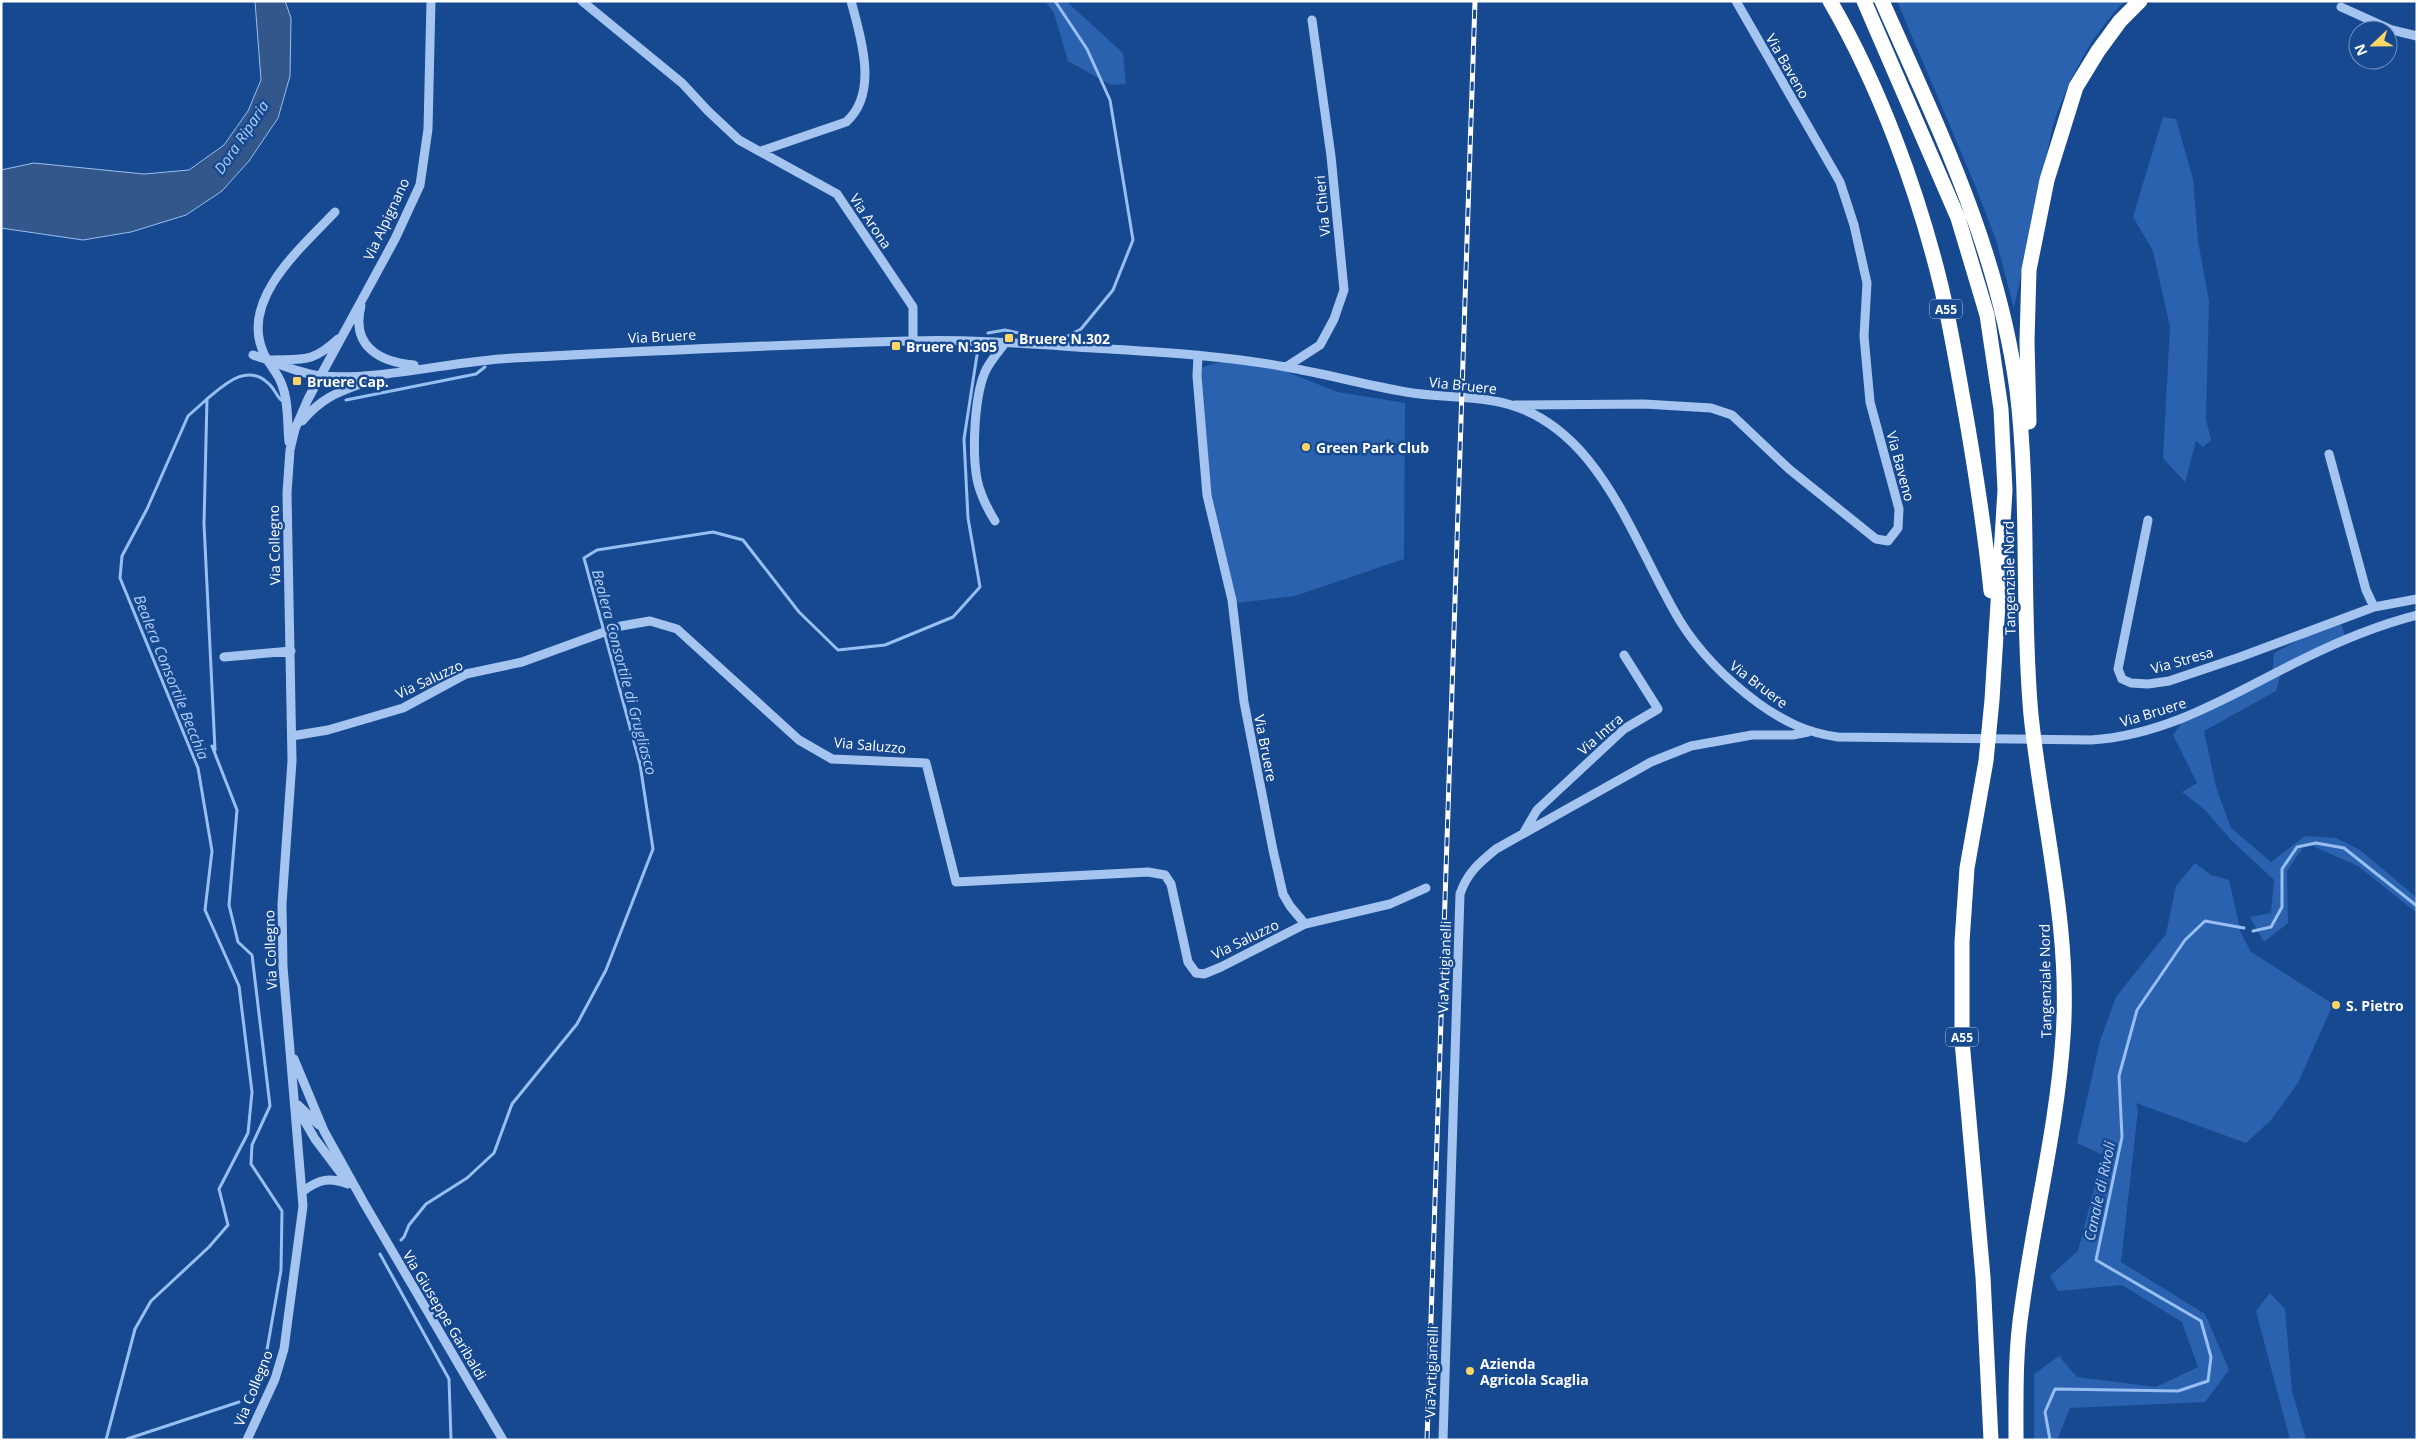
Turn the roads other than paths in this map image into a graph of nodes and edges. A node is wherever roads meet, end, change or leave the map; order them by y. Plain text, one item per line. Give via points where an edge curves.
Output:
1 (431, 1) edge
2 (582, 1) edge
3 (851, 1) edge
4 (1736, 1) edge
5 (1830, 1) edge
6 (1864, 1) edge
7 (1882, 1) edge
8 (2140, 1) edge
9 (2341, 7) dead end
10 (1312, 20) dead end
11 (2417, 36) edge
12 (761, 151) junction
13 (335, 212) dead end
14 (364, 296) junction
15 (344, 333) junction
16 (913, 341) junction
17 (1005, 343) junction
18 (1198, 355) junction
19 (253, 356) dead end
20 (268, 360) junction
21 (431, 366) junction
22 (1286, 366) junction
23 (387, 372) junction
24 (321, 376) junction
25 (1510, 405) junction
26 (295, 429) junction
27 (290, 450) junction
28 (2329, 454) dead end
29 (2024, 490) junction
30 (2148, 520) dead end
31 (995, 522) dead end
32 (2417, 599) edge
33 (2374, 607) junction
34 (2417, 615) edge
35 (1996, 635) junction
36 (291, 651) junction
37 (1624, 655) dead end
38 (224, 657) dead end
39 (1809, 732) junction
40 (292, 736) junction
41 (1523, 834) junction
42 (1426, 888) dead end
43 (1306, 924) junction
44 (291, 1052) junction
45 (295, 1103) junction
46 (324, 1131) junction
47 (349, 1184) junction
48 (303, 1191) junction
49 (364, 1203) junction
50 (247, 1440) edge
51 (503, 1440) edge
52 (1443, 1440) edge
53 (1991, 1440) edge
54 (2016, 1440) edge

1 - 14 street, Via Alpignano via 428,129 420,185
2 - 12 street, Via Arona via 682,84 739,140
3 - 12 street via 864,49 864,88 856,113 846,122
4 - 25 street, Via Baveno via 1840,182 1854,226 1867,284 1864,336 1870,402 1899,509 1898,528 1888,541 1876,539 1789,469 1732,415 1711,408 1644,404
5 - 35 highway, A55 via 1876,95 1920,210 1935,261 1953,341 1984,520
6 - 35 highway, A55 via 1958,218 1987,315 2004,451 2005,490
7 - 29 highway via 1961,181 1986,251 2001,305 2017,391
8 - 29 highway via 2120,21 2076,86 2047,180 2029,270 2029,443
9 - 11 street via 2392,30
10 - 22 street, Via Chieri via 1331,156 1344,290 1320,345
12 - 16 street, Via Arona via 837,194 913,307
13 - 20 street, Via Collegno via 277,276 260,307 258,327 262,349
14 - 15 street, Via Alpignano
14 - 21 street via 360,327 368,348 398,364
15 - 20 street via 322,354 307,359
15 - 24 street, Via Alpignano
16 - 17 street, Via Bruere
16 - 21 street, Via Bruere via 597,353 484,359
17 - 18 street, Via Bruere
17 - 31 street via 986,369 978,398 977,477 982,498
18 - 22 street, Via Bruere
18 - 43 street, Via Bruere via 1207,495 1232,600 1244,702 1283,894
19 - 20 street
20 - 24 street via 292,371
20 - 27 street, Via Collegno via 286,401
21 - 23 street, Via Bruere
22 - 25 street, Via Bruere via 1409,393
23 - 24 street, Via Bruere
23 - 26 street via 317,403
24 - 26 street, Via Collegno
25 - 39 street, Via Bruere via 1551,425 1585,456 1620,510 1679,620 1708,660 1765,708
26 - 27 street, Via Collegno
27 - 36 street, Via Collegno via 287,493
28 - 33 street via 2366,590
29 - 54 highway, Tangenziale Nord via 2026,664 2035,752 2063,932 2064,997 2060,1071 2021,1311
30 - 33 street, Via Stresa via 2118,669 2122,679 2131,683 2169,681
32 - 33 street, Via Stresa
34 - 39 street, Via Bruere via 2356,635 2185,718 2131,735 2091,740 1838,737
35 - 53 highway, Tangenziale Nord / A55 via 1990,731 1966,868 1961,1002 1987,1332
36 - 38 street
36 - 40 street, Via Collegno
37 - 41 street, Via Intra via 1658,709 1624,729 1537,810
39 - 41 street, Via Artigianelli via 1752,735 1691,746 1652,762
40 - 43 street, Via Saluzzo via 328,730 403,708 466,674 522,662 605,632 650,620 677,629 799,740 832,759 926,763 956,882 1148,872 1165,876 1171,884 1188,962 1196,973 1204,974
40 - 44 street, Via Collegno via 282,904 283,966
41 - 52 street, Via Artigianelli via 1496,849 1474,867 1460,894
42 - 43 street via 1390,904
44 - 45 street, Via Collegno
44 - 46 street
45 - 46 street
45 - 47 street via 315,1139
45 - 48 street, Via Collegno
46 - 49 street
47 - 48 street via 327,1178 318,1180
47 - 49 street
48 - 50 street, Via Collegno via 300,1237 284,1349 275,1379
49 - 51 street, Via Giuseppe Garibaldi

